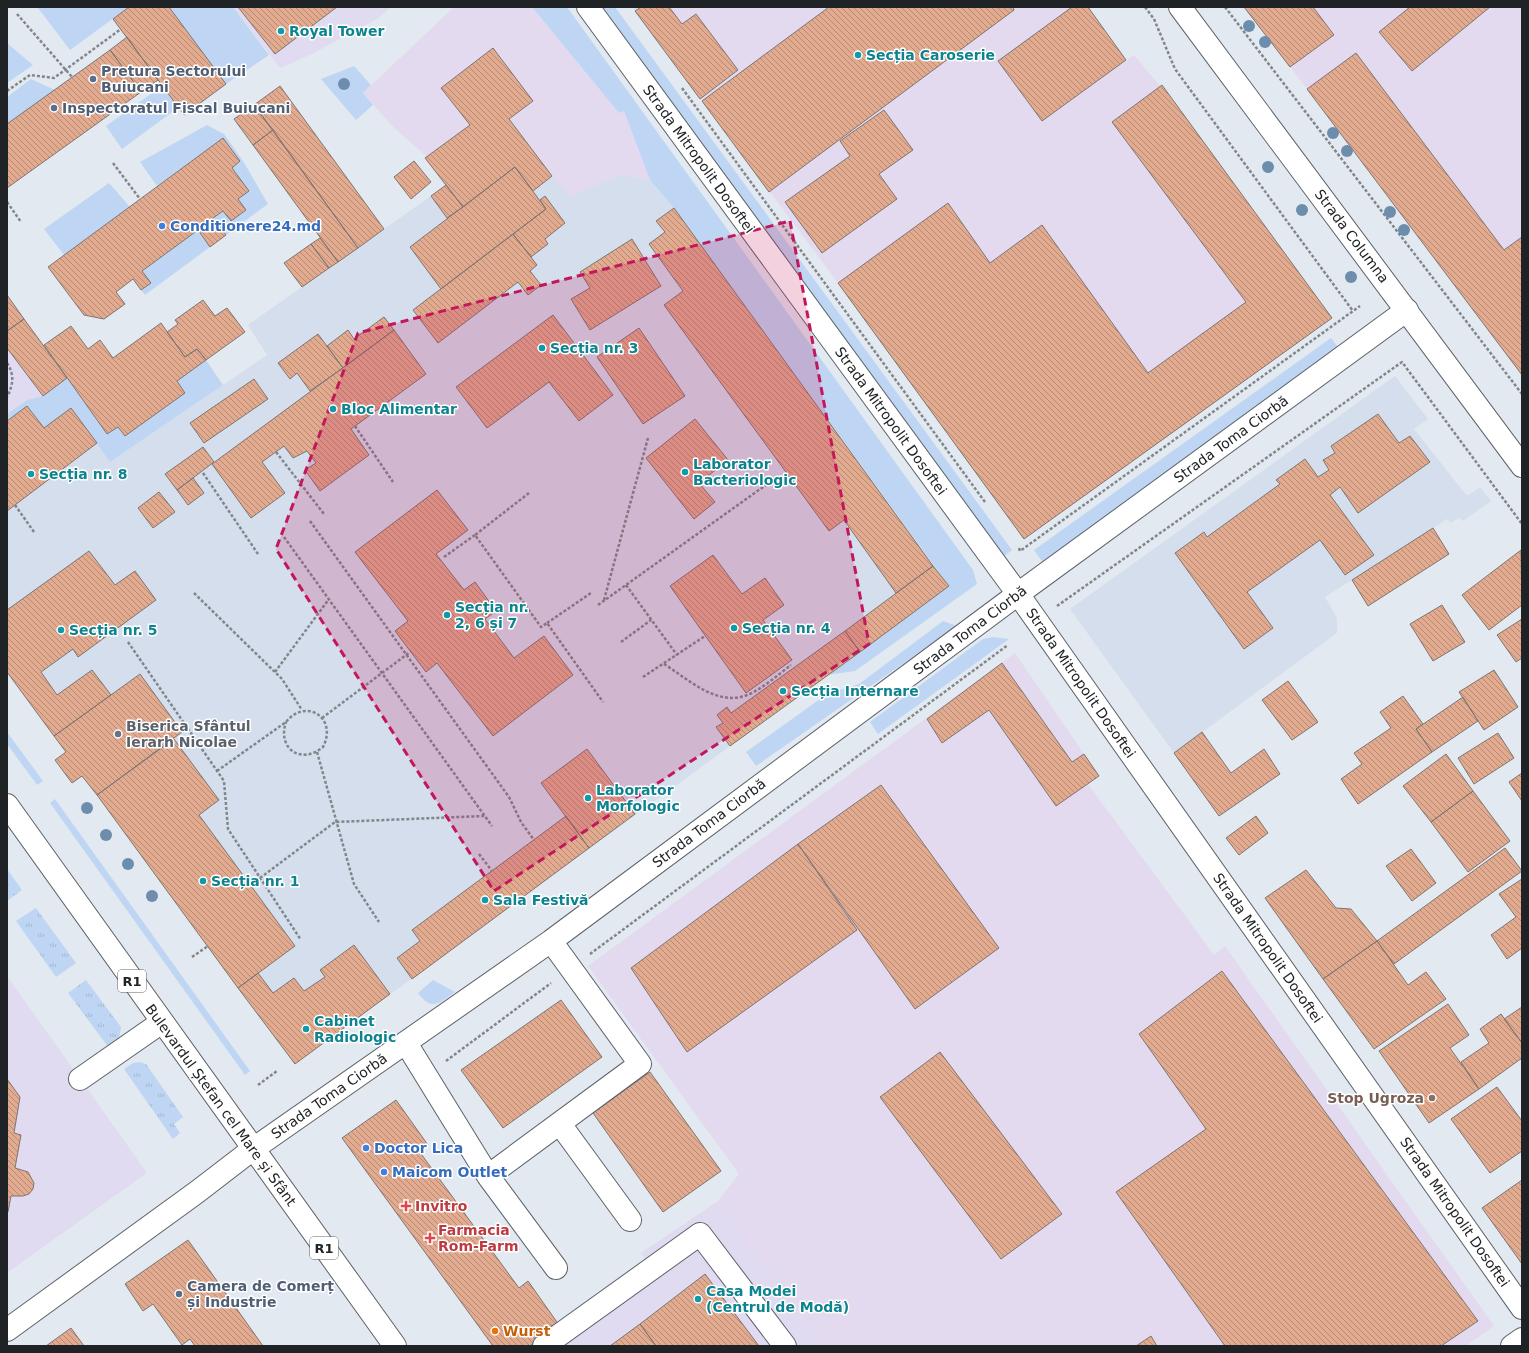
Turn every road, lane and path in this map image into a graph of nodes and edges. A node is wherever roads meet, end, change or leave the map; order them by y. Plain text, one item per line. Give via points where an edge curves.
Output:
1 (588, 7) edge
2 (1145, 7) edge
3 (1180, 7) edge
4 (1225, 7) edge
5 (17, 14) dead end
6 (121, 29) dead end
7 (65, 70) junction
8 (72, 77) dead end
9 (679, 84) dead end
10 (7, 90) edge
11 (113, 163) dead end
12 (140, 199) dead end
13 (7, 202) edge
14 (21, 222) dead end
15 (1360, 306) dead end
16 (1407, 310) junction
17 (1353, 311) junction
18 (7, 363) edge
19 (1522, 394) edge
20 (7, 397) edge
21 (355, 426) dead end
22 (648, 438) dead end
23 (276, 452) dead end
24 (1522, 466) edge
25 (203, 473) dead end
26 (394, 482) dead end
27 (770, 482) dead end
28 (530, 493) dead end
29 (15, 505) dead end
30 (988, 506) dead end
31 (324, 514) dead end
32 (310, 521) dead end
33 (1522, 524) edge
34 (34, 532) dead end
35 (474, 535) junction
36 (284, 537) dead end
37 (1016, 544) dead end
38 (258, 554) dead end
39 (444, 557) dead end
40 (626, 585) junction
41 (591, 593) dead end
42 (194, 594) dead end
43 (1018, 594) junction
44 (329, 599) junction
45 (604, 601) junction
46 (598, 605) dead end
47 (1055, 608) dead end
48 (652, 620) junction
49 (547, 623) junction
50 (705, 636) dead end
51 (128, 642) dead end
52 (621, 642) dead end
53 (1008, 645) dead end
54 (410, 652) dead end
55 (406, 654) junction
56 (677, 655) junction
57 (664, 664) junction
58 (791, 665) dead end
59 (275, 672) junction
60 (382, 673) junction
61 (643, 677) dead end
62 (603, 702) dead end
63 (302, 710) junction
64 (322, 718) junction
65 (286, 722) junction
66 (317, 752) junction
67 (217, 771) junction
68 (7, 805) edge
69 (484, 816) junction
70 (335, 822) junction
71 (492, 826) dead end
72 (534, 840) dead end
73 (479, 854) dead end
74 (492, 871) dead end
75 (260, 878) junction
76 (379, 922) dead end
77 (301, 940) dead end
78 (551, 940) junction
79 (208, 946) dead end
80 (192, 957) dead end
81 (571, 968) junction
82 (162, 1022) junction
83 (406, 1043) junction
84 (277, 1071) dead end
85 (426, 1075) junction
86 (80, 1079) dead end
87 (258, 1085) dead end
88 (560, 1124) junction
89 (253, 1149) junction
90 (488, 1176) junction
91 (630, 1220) dead end
92 (556, 1268) dead end
93 (1522, 1308) edge
94 (7, 1330) edge
95 (1522, 1339) edge
96 (395, 1346) edge
97 (544, 1346) edge
98 (785, 1346) edge
99 (1512, 1346) edge

1 - 43 street, Strada Mitropolit Dosoftei
2 - 17 path via 1154,19 1175,69
3 - 16 street, Strada Columna
4 - 19 path
5 - 7 path
6 - 7 path
7 - 8 path
7 - 10 path via 54,78 30,75
9 - 30 path
11 - 12 path
13 - 14 path
15 - 17 path
16 - 24 street, Strada Columna
16 - 43 street, Strada Toma Ciorbă
17 - 37 path via 1020,551
18 - 20 path via 12,370 13,380
21 - 26 path
22 - 45 path
23 - 31 path
25 - 38 path
27 - 40 path
28 - 35 path
29 - 34 path
32 - 55 path
33 - 47 path via 1402,362
35 - 39 path
35 - 49 path via 541,627
36 - 44 path
40 - 45 path
40 - 48 path
41 - 49 path
42 - 59 path
43 - 78 street, Strada Toma Ciorbă
43 - 93 street, Strada Mitropolit Dosoftei
44 - 59 path
44 - 60 path
45 - 46 path
48 - 52 path
48 - 56 path
49 - 62 path
50 - 56 path
51 - 67 path
53 - 81 path
54 - 55 path
55 - 60 path
55 - 72 path via 509,797 521,822
56 - 57 path
57 - 58 path via 716,696 733,699 749,695
57 - 61 path
59 - 63 path
60 - 64 path
60 - 69 path
63 - 64 path via 316,713
63 - 65 path
64 - 66 path via 328,732 323,746
65 - 66 path via 283,735 289,748 302,755
65 - 67 path
66 - 70 path
67 - 75 path via 224,781 228,829
68 - 82 street, Bulevardul Ștefan cel Mare și Sfânt / R1
69 - 70 path
69 - 71 path
70 - 75 path
70 - 76 path via 354,884
73 - 74 path
75 - 77 path
78 - 81 street
78 - 83 street, Strada Toma Ciorbă
79 - 80 path
81 - 85 path
81 - 88 street via 640,1064
82 - 86 street
82 - 89 street, Bulevardul Ștefan cel Mare și Sfânt / R1
83 - 85 street
83 - 89 street, Strada Toma Ciorbă
84 - 87 path
85 - 90 street
88 - 90 street
88 - 91 street
89 - 94 street, Strada Toma Ciorbă
89 - 96 street, Bulevardul Ștefan cel Mare și Sfânt / R1
90 - 92 street
95 - 99 street
97 - 98 street via 700,1234

